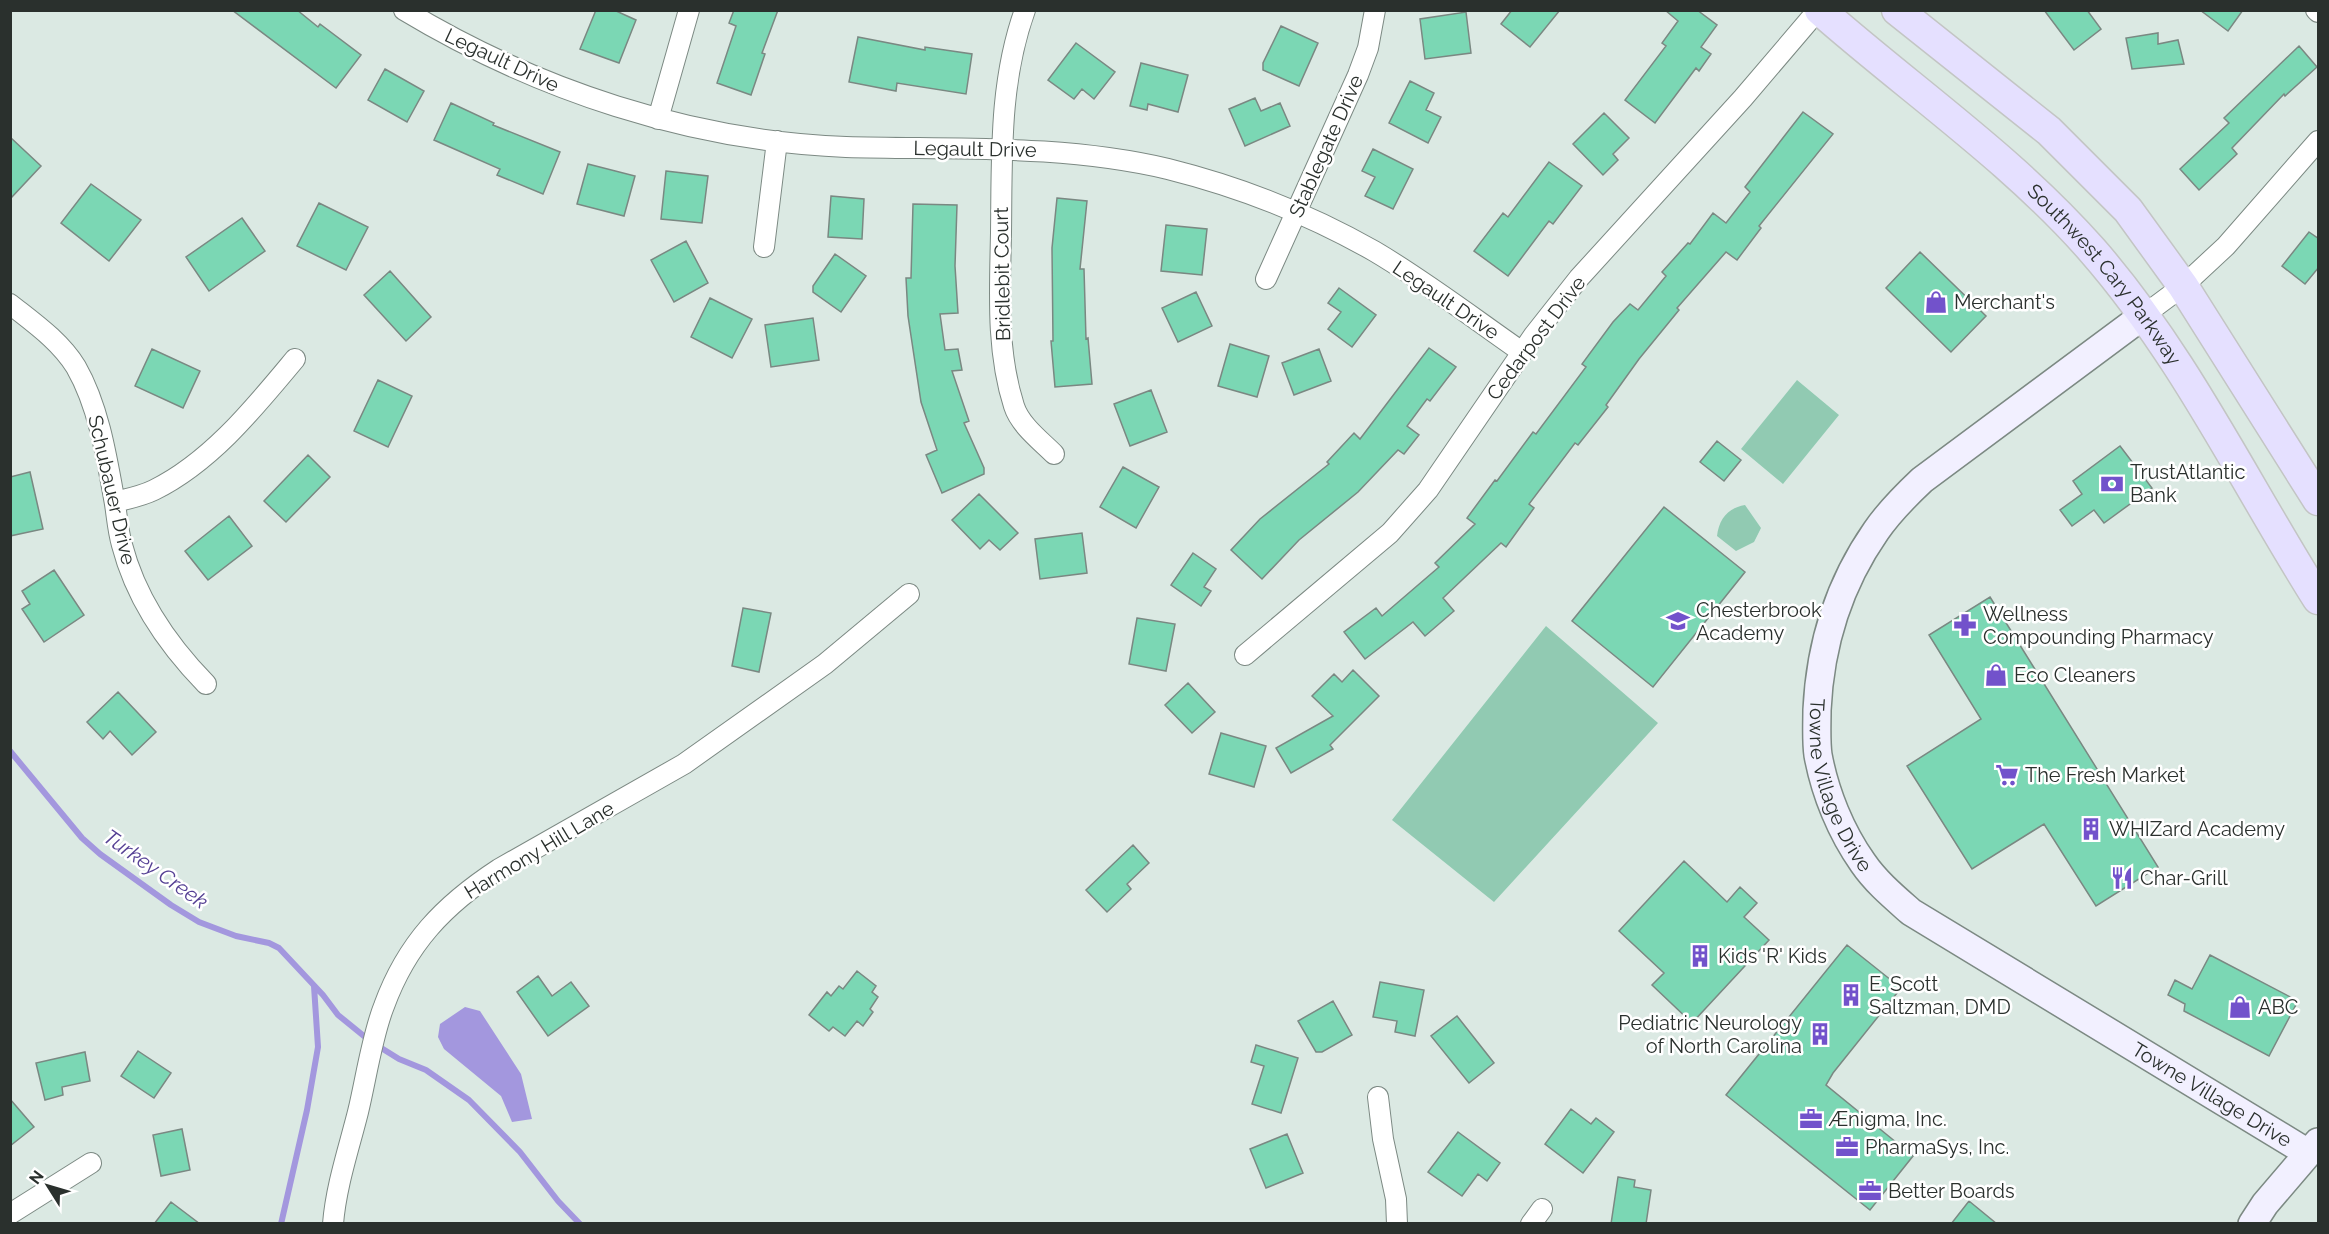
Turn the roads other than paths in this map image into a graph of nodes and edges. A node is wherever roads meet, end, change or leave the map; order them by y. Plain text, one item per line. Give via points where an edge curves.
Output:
1 (404, 10) edge
2 (689, 10) edge
3 (1025, 10) edge
4 (1375, 10) edge
5 (1819, 10) edge
6 (1897, 10) edge
7 (658, 119) junction
8 (777, 141) junction
9 (2319, 141) edge
10 (1002, 148) junction
11 (1297, 212) junction
12 (764, 247) dead end
13 (1266, 279) dead end
14 (2183, 286) junction
15 (10, 303) edge
16 (2144, 315) junction
17 (1522, 352) junction
18 (295, 359) dead end
19 (1054, 454) dead end
20 (2319, 500) edge
21 (115, 502) junction
22 (909, 594) dead end
23 (2319, 599) edge
24 (1245, 655) dead end
25 (206, 684) dead end
26 (1378, 1097) dead end
27 (2315, 1152) edge
28 (91, 1163) dead end
29 (10, 1214) edge
30 (333, 1224) edge
31 (1397, 1224) edge
32 (2252, 1224) edge

1 - 7 street, Legault Drive via 519,70
2 - 7 street
3 - 10 street, Bridlebit Court via 1009,64
4 - 11 street, Stablegate Drive via 1358,75
5 - 16 main road, Southwest Cary Parkway via 2053,207
5 - 17 street, Cedarpost Drive via 1579,278
6 - 14 main road via 2049,130 2128,210
7 - 8 street, Legault Drive
8 - 10 street, Legault Drive via 846,147
8 - 12 street
9 - 14 street via 2226,246
10 - 11 street, Legault Drive via 1110,158 1167,169
10 - 19 street, Bridlebit Court via 999,317 1003,356 1014,408 1026,427
11 - 13 street, Stablegate Drive
11 - 17 street, Legault Drive via 1419,279
14 - 16 street
14 - 20 main road
15 - 21 street, Schubauer Drive via 44,330 76,368 94,412
16 - 23 main road, Southwest Cary Parkway via 2224,438
16 - 27 street, Towne Village Drive via 1922,480 1876,531 1842,593 1823,652 1818,686 1818,754 1845,834 1864,864 1911,912
17 - 24 street, Cedarpost Drive via 1411,511
18 - 21 street via 208,453 153,491
21 - 25 street, Schubauer Drive via 121,543 147,609 172,648
22 - 30 street, Harmony Hill Lane via 825,664 684,764 499,869 440,914 399,969 383,1008
26 - 31 street
27 - 32 street via 2265,1204
28 - 29 street

